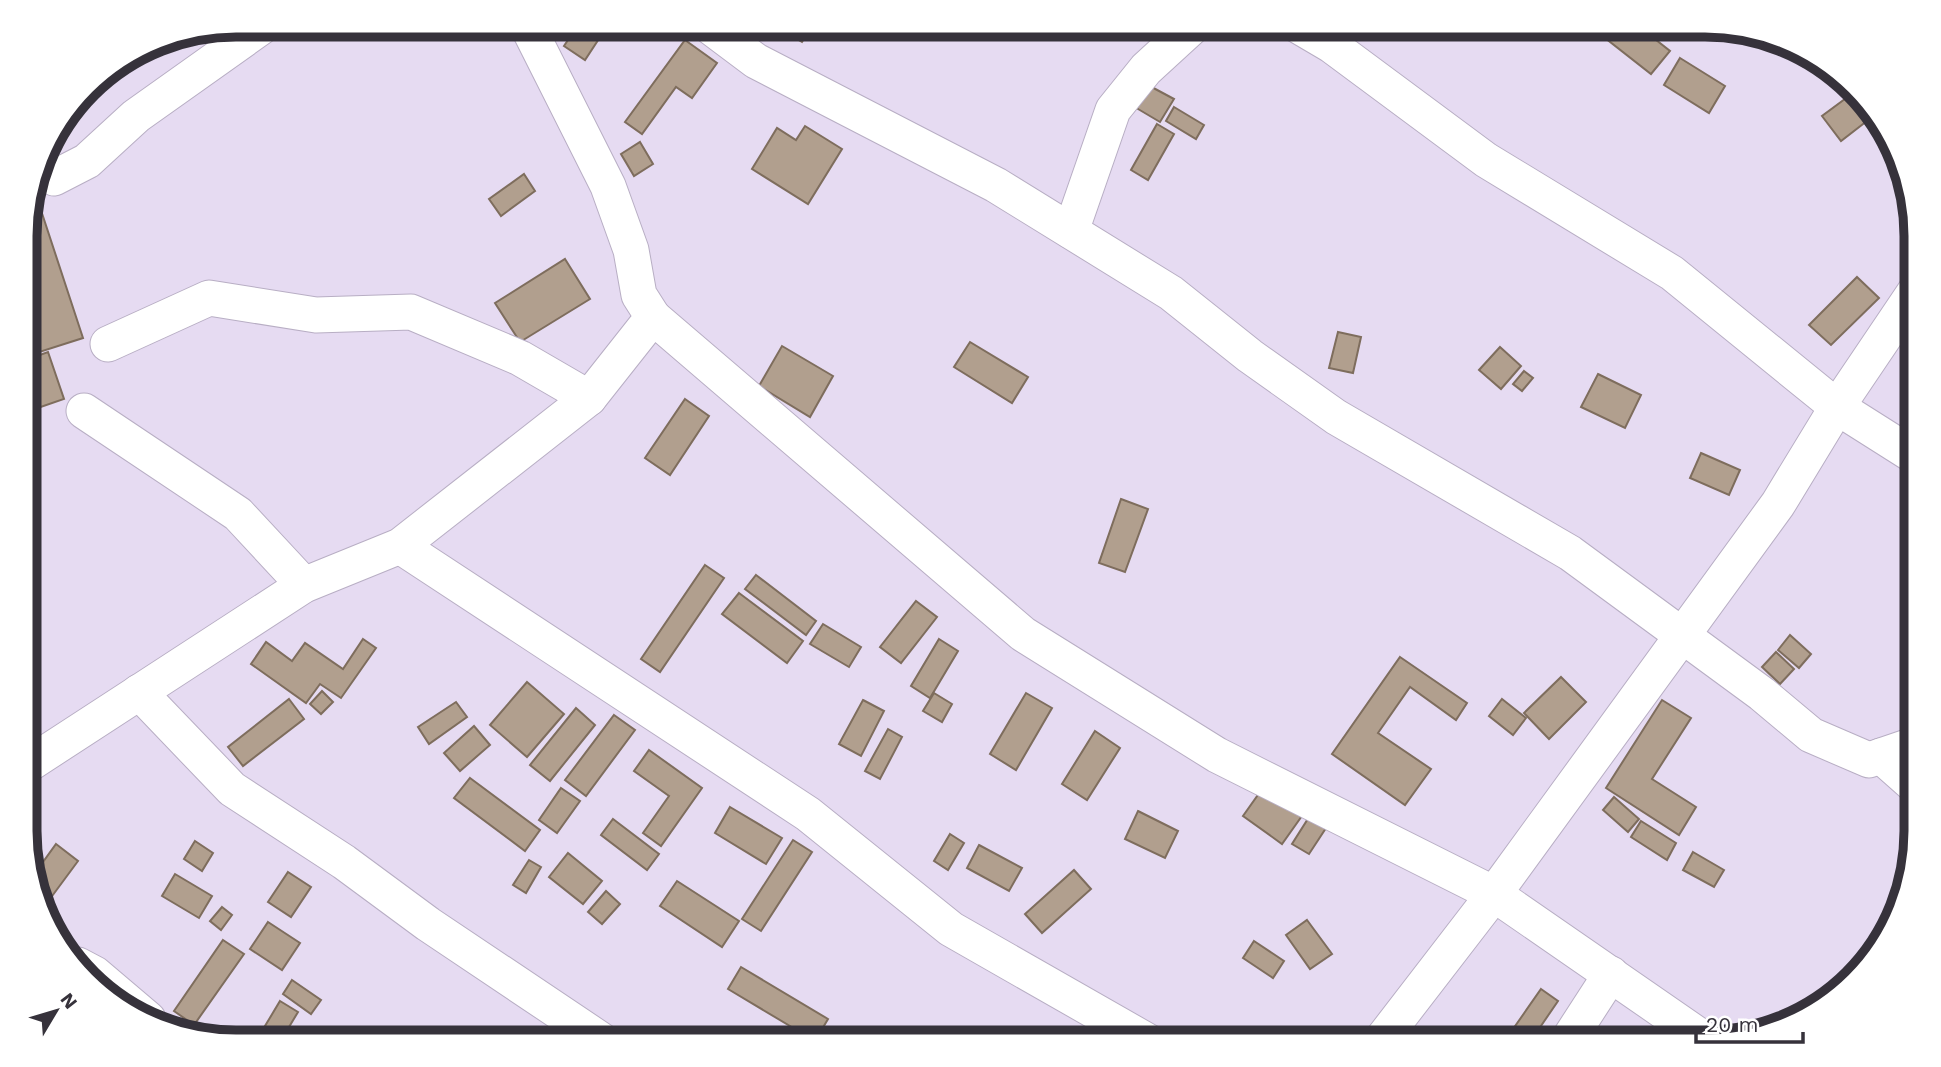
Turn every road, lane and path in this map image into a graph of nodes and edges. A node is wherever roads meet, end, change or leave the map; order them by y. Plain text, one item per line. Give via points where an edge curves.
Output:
1 (246, 37) edge
2 (534, 37) edge
3 (725, 37) edge
4 (1180, 37) edge
5 (1318, 37) edge
6 (54, 178) dead end
7 (1071, 231) junction
8 (1904, 308) edge
9 (653, 317) junction
10 (108, 344) dead end
11 (589, 398) junction
12 (1837, 407) junction
13 (84, 411) dead end
14 (1904, 449) edge
15 (400, 546) junction
16 (304, 586) junction
17 (1682, 636) junction
18 (139, 692) junction
19 (1904, 748) edge
20 (1881, 756) junction
21 (37, 759) edge
22 (1904, 777) edge
23 (1494, 894) junction
24 (1611, 974) junction
25 (586, 1030) edge
26 (1128, 1030) edge
27 (1389, 1030) edge
28 (1575, 1030) edge
29 (1691, 1030) edge

1 - 6 street via 136,116 87,161
2 - 9 street via 608,186 631,250 639,295
3 - 7 street via 756,61 996,185
4 - 7 street via 1113,110
5 - 12 street via 1486,160 1672,273
7 - 17 street via 1171,293 1336,417 1570,554
8 - 12 street
9 - 11 street
9 - 23 street via 1023,634 1217,755
10 - 11 street via 209,298 316,315 411,312 520,358
11 - 15 street
12 - 14 street
12 - 17 street via 1779,504
13 - 16 street via 238,514
15 - 16 street
15 - 26 street via 808,814 951,929
16 - 18 street
17 - 20 street via 1811,735 1869,760
17 - 23 street
18 - 21 street
18 - 25 street via 232,789
19 - 20 street
20 - 22 street
23 - 24 street
23 - 27 street
24 - 28 street
24 - 29 street

